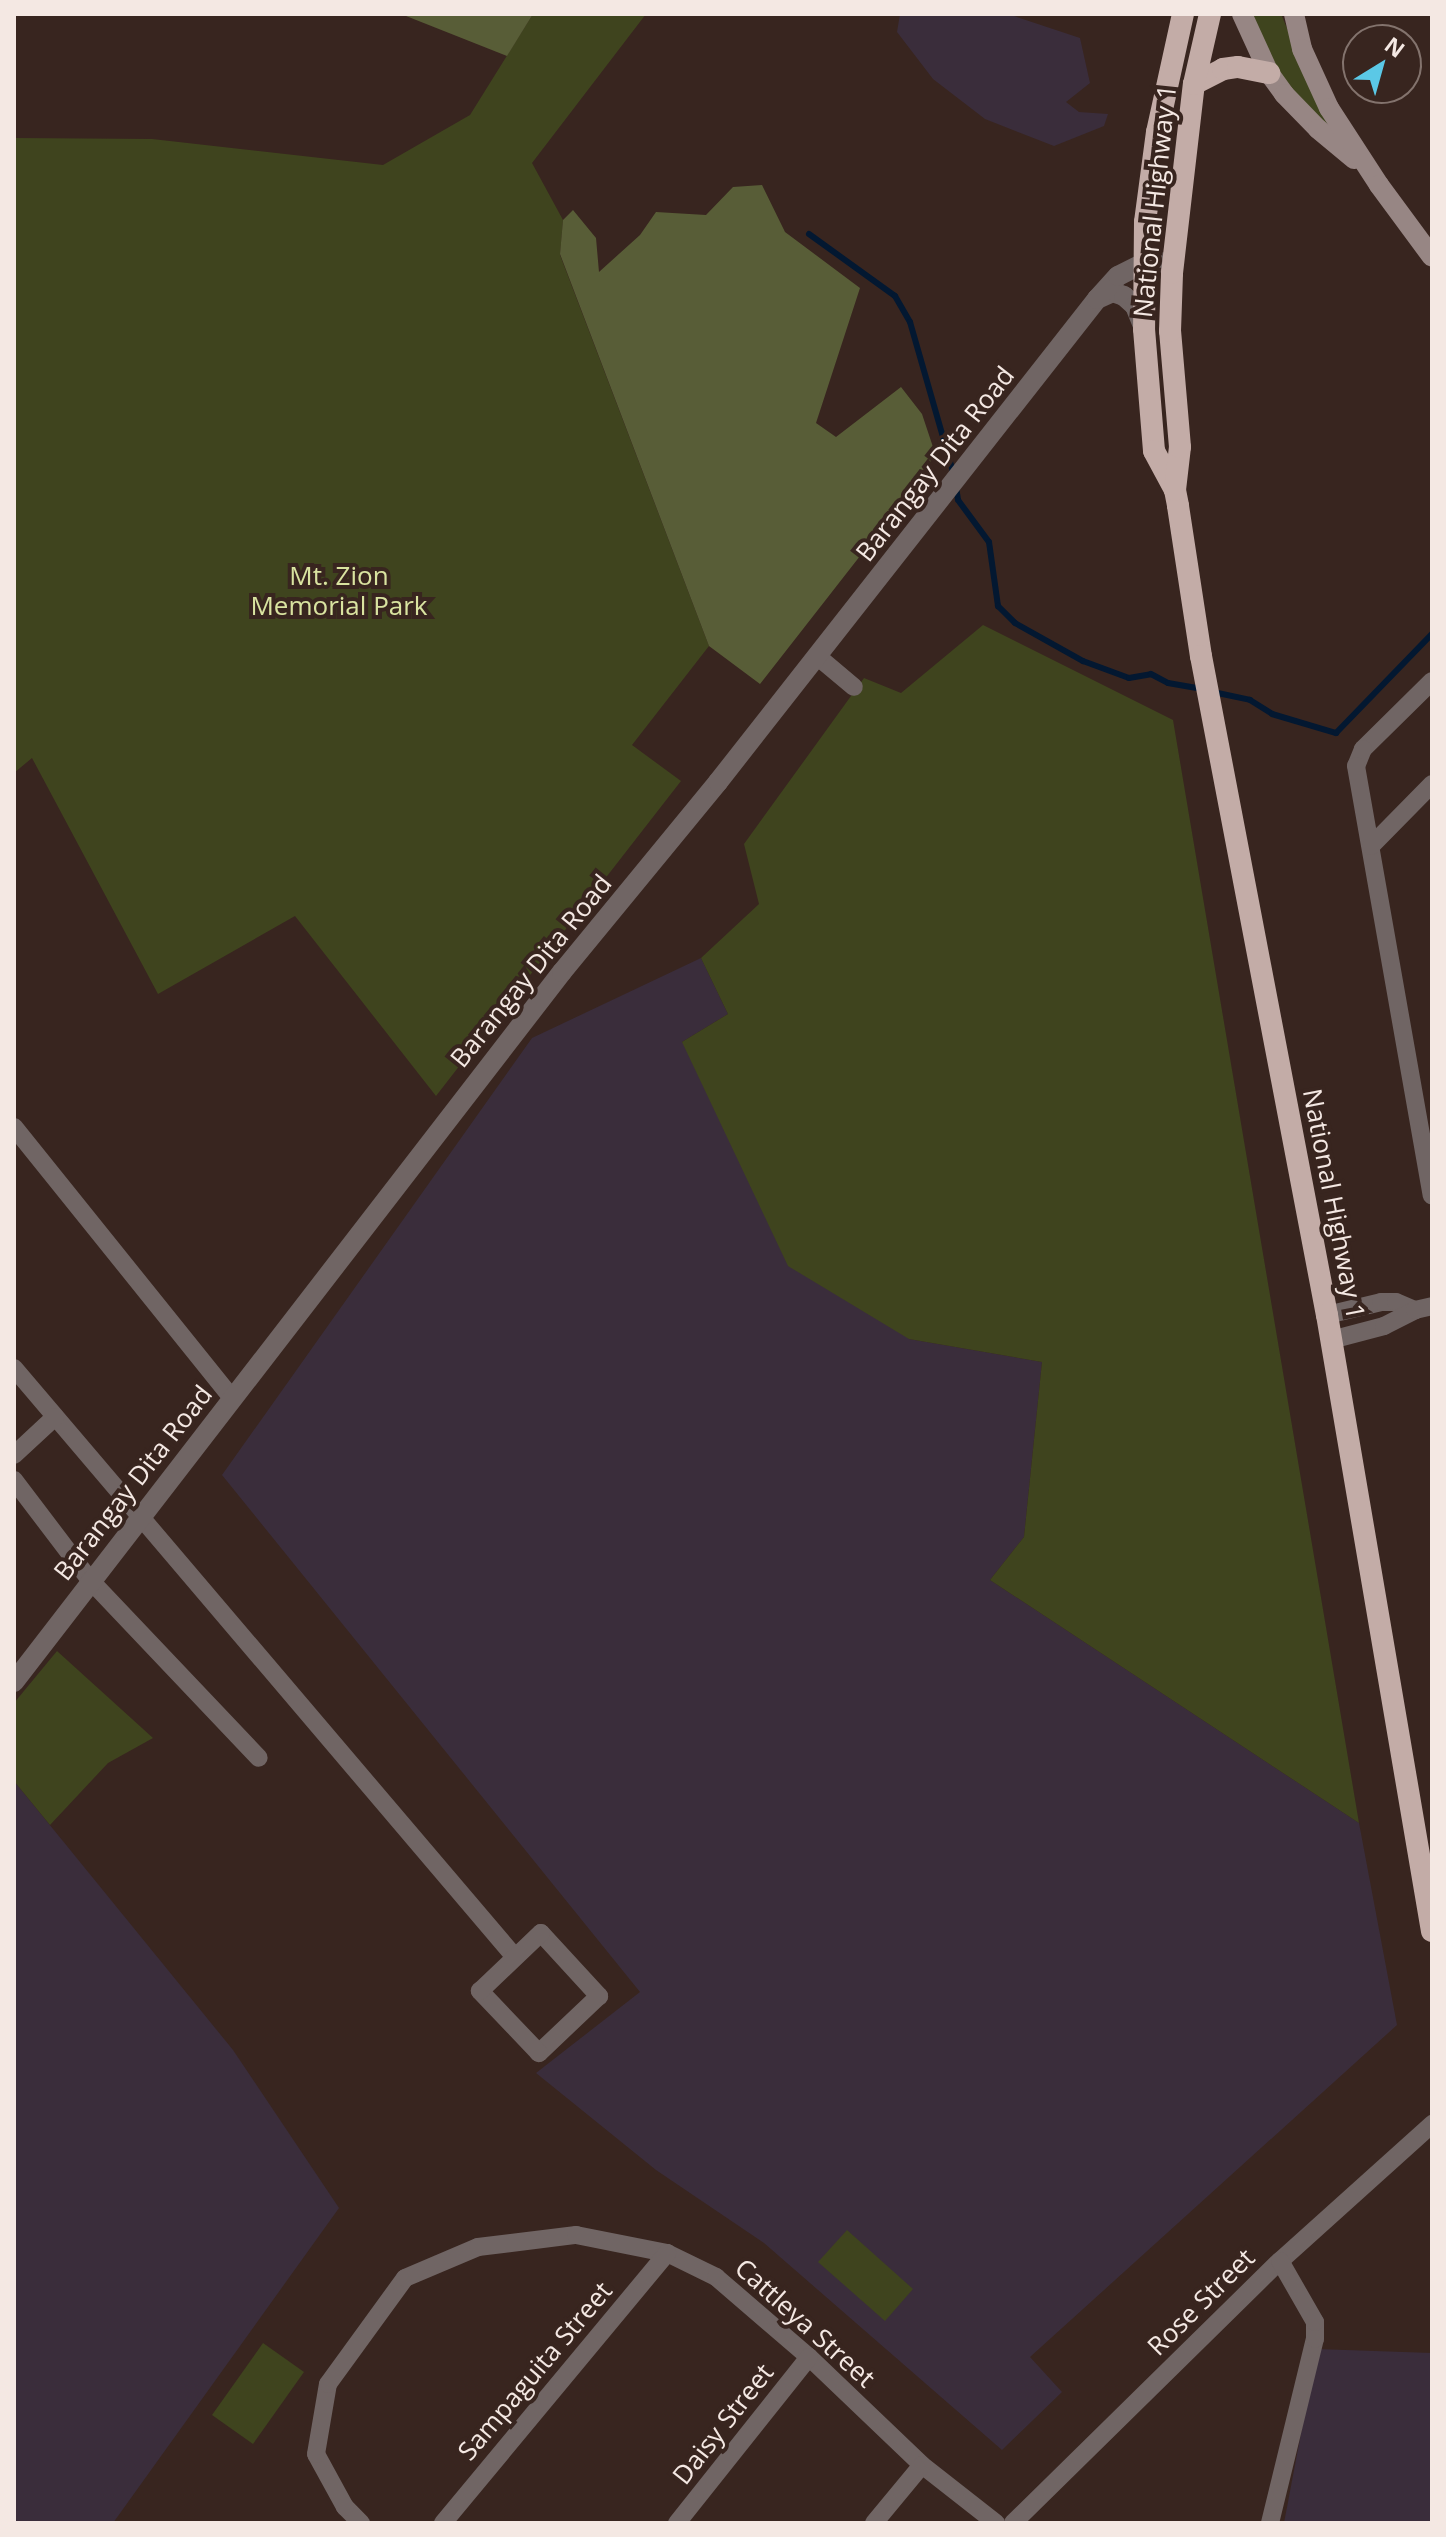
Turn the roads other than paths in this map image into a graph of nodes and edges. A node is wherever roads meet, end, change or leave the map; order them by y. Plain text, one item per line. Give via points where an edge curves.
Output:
1 (1183, 14) edge
2 (1210, 14) edge
3 (1242, 14) edge
4 (1294, 14) edge
5 (1269, 73) junction
6 (1194, 84) junction
7 (1369, 171) junction
8 (1432, 257) edge
9 (1173, 262) junction
10 (1143, 263) junction
11 (1097, 299) junction
12 (1144, 329) junction
13 (1175, 490) junction
14 (817, 656) junction
15 (1432, 681) edge
16 (854, 687) dead end
17 (1432, 784) edge
18 (1371, 846) junction
19 (14, 1127) edge
20 (1432, 1195) edge
21 (1423, 1308) edge
22 (1327, 1315) junction
23 (1331, 1340) junction
24 (14, 1368) edge
25 (231, 1397) junction
26 (55, 1417) junction
27 (14, 1455) edge
28 (14, 1480) edge
29 (140, 1517) junction
30 (90, 1580) junction
31 (14, 1682) edge
32 (259, 1758) dead end
33 (1432, 1931) edge
34 (515, 1957) junction
35 (1432, 2124) edge
36 (667, 2253) junction
37 (1280, 2261) junction
38 (809, 2357) junction
39 (922, 2465) junction
40 (361, 2523) edge
41 (443, 2523) edge
42 (677, 2523) edge
43 (874, 2523) edge
44 (996, 2523) edge
45 (1013, 2523) edge
46 (1270, 2523) edge

1 - 10 highway, National Highway 1 via 1157,132
2 - 6 highway, National Highway 1
3 - 5 main road
4 - 7 main road via 1302,49 1329,108
5 - 6 highway via 1223,69
5 - 7 main road via 1318,129
6 - 9 highway, National Highway 1
7 - 8 main road
9 - 10 street
9 - 13 highway, National Highway 1 via 1170,331 1180,447
10 - 11 street, Barangay Dita Road via 1118,276
10 - 12 highway, National Highway 1
11 - 12 street via 1113,292 1124,296 1135,306
11 - 14 street, Barangay Dita Road
12 - 13 highway, National Highway 1 via 1154,451
13 - 22 highway, National Highway 1 via 1201,656
14 - 16 street
14 - 25 street, Barangay Dita Road via 562,972
15 - 18 street via 1363,749 1356,766
17 - 18 street
18 - 20 street
19 - 25 street
21 - 22 street via 1381,1302
21 - 23 street via 1384,1326
22 - 23 highway, National Highway 1
23 - 33 highway, National Highway 1
24 - 26 street
25 - 29 street, Barangay Dita Road
26 - 27 street
26 - 29 street
28 - 30 street
29 - 30 street, Barangay Dita Road
29 - 34 street
30 - 31 street, Barangay Dita Road
30 - 32 street
34 - 34 street via 480,1991 539,2053 599,1996 541,1933
35 - 37 street, Rose Street
36 - 38 street, Cattleya Street via 716,2277
36 - 40 street, Cattleya Street via 576,2235 478,2247 405,2278 328,2384 316,2454 345,2507
36 - 41 street, Sampaguita Street
37 - 45 street, Rose Street
37 - 46 street via 1315,2322 1315,2339
38 - 39 street, Cattleya Street
38 - 42 street, Daisy Street
39 - 43 street
39 - 44 street, Cattleya Street

